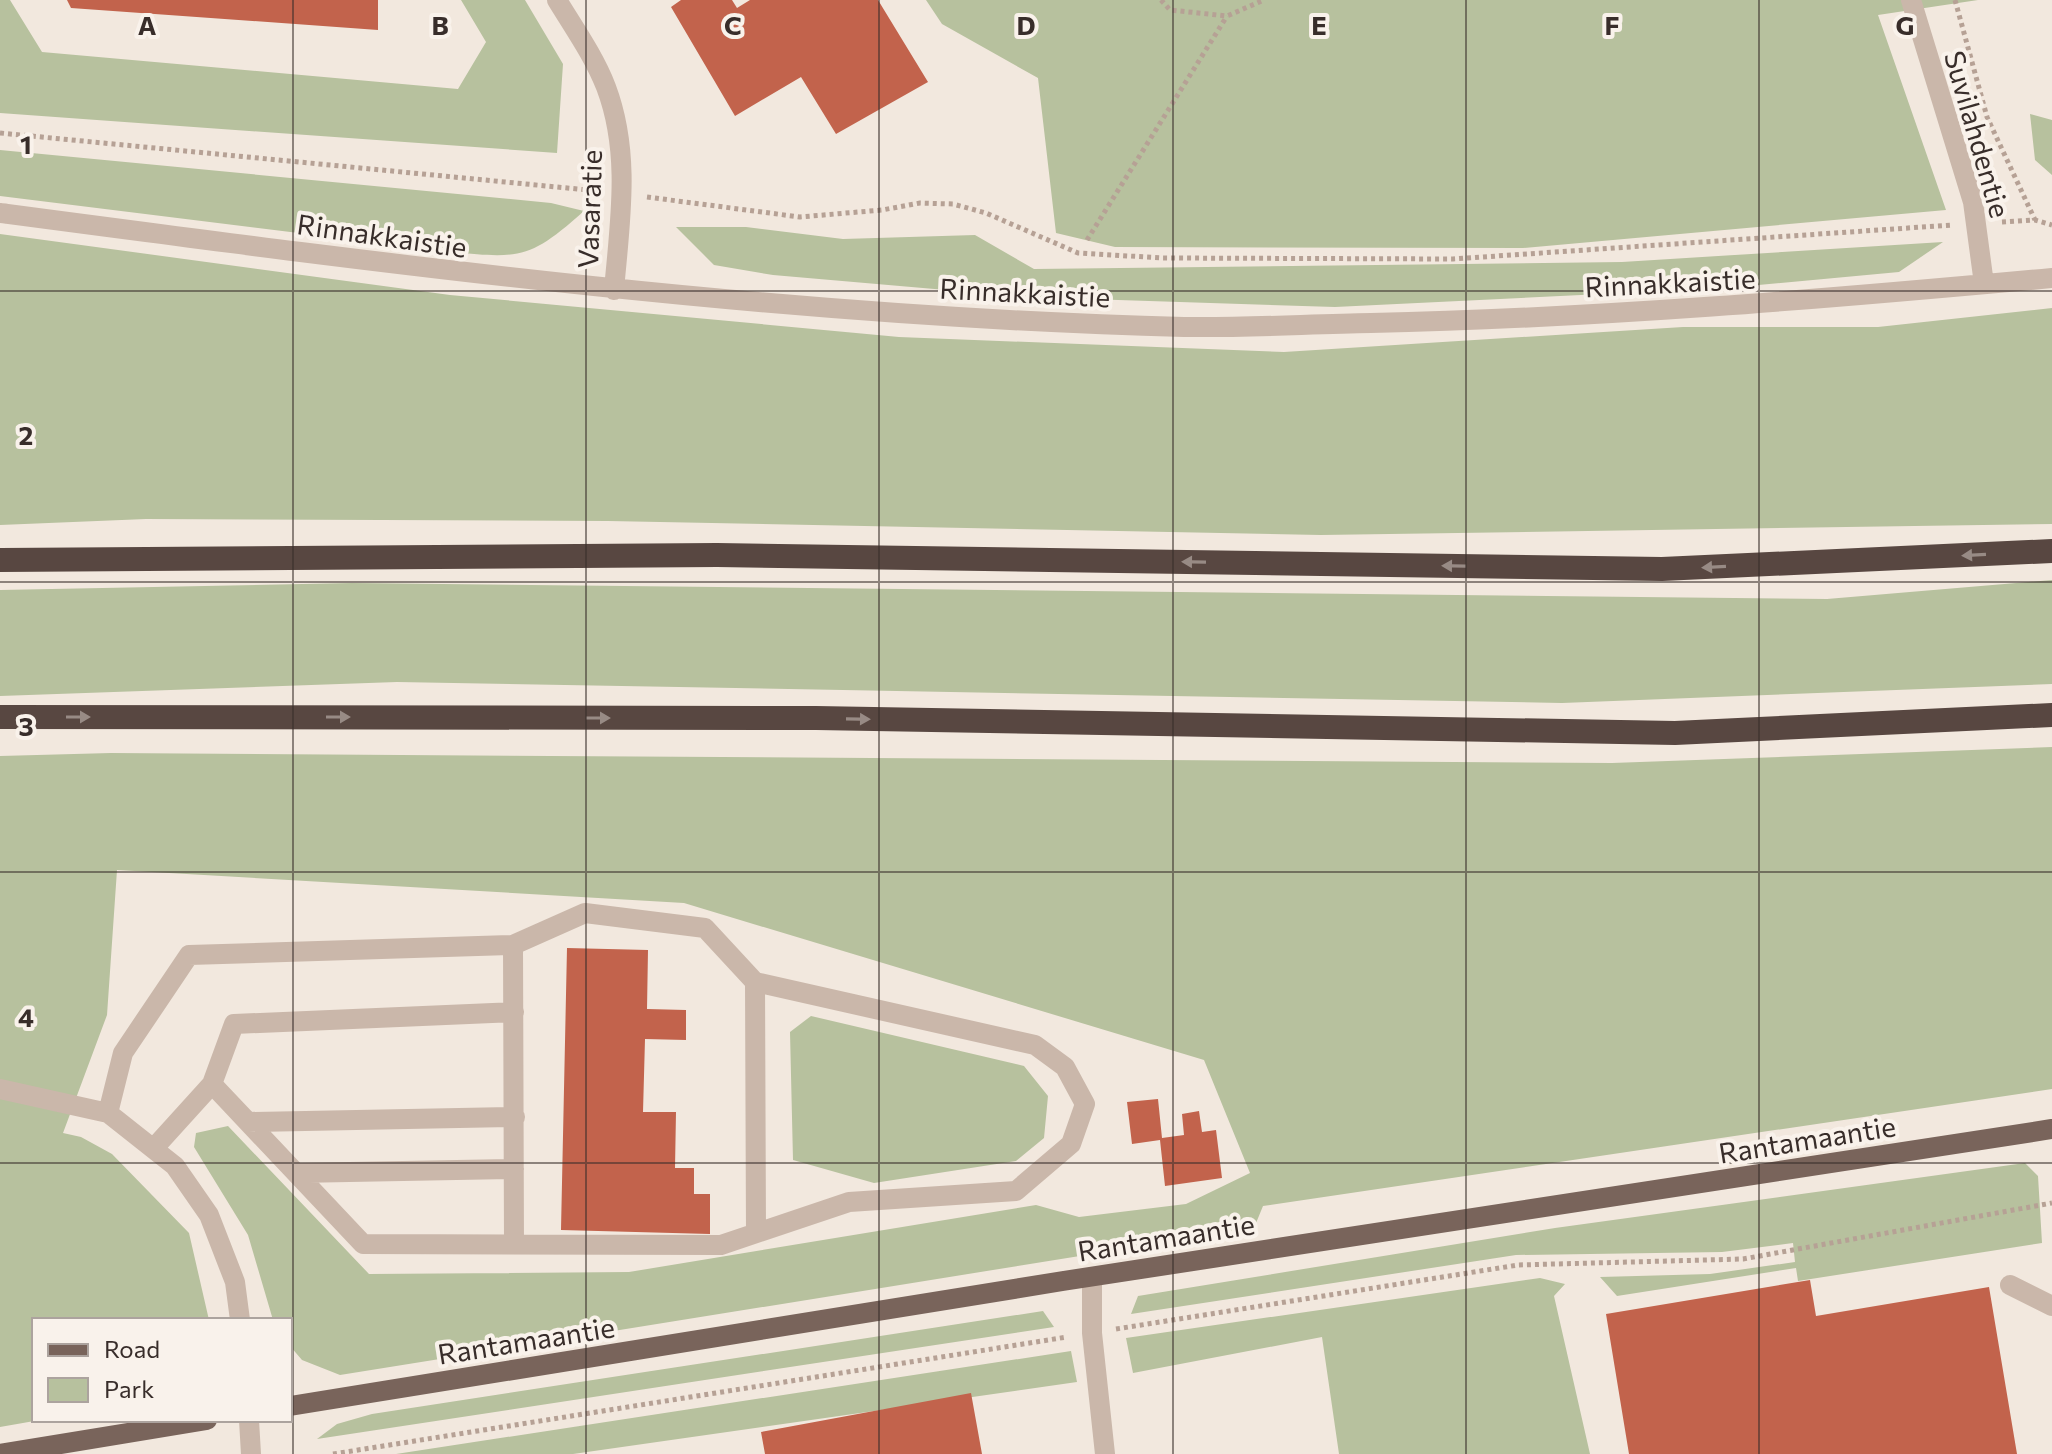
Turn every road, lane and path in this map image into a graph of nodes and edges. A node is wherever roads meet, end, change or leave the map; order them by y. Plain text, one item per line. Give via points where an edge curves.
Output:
1 (557, 0) edge
2 (1161, 0) edge
3 (1264, 0) edge
4 (1911, 0) edge
5 (1955, 0) edge
6 (1227, 16) junction
7 (0, 133) edge
8 (623, 193) junction
9 (0, 213) edge
10 (2035, 220) junction
11 (1977, 224) junction
12 (2052, 225) edge
13 (1087, 240) dead end
14 (2052, 278) edge
15 (1984, 284) junction
16 (614, 290) junction
17 (2052, 551) edge
18 (0, 560) edge
19 (2052, 715) edge
20 (0, 717) edge
21 (513, 945) junction
22 (755, 982) junction
23 (514, 1012) junction
24 (212, 1084) junction
25 (0, 1089) edge
26 (108, 1113) junction
27 (515, 1117) junction
28 (249, 1122) junction
29 (2052, 1129) edge
30 (154, 1148) junction
31 (514, 1169) junction
32 (296, 1173) junction
33 (2052, 1203) edge
34 (756, 1233) junction
35 (514, 1244) junction
36 (1092, 1277) junction
37 (2010, 1285) dead end
38 (2052, 1306) edge
39 (240, 1318) edge
40 (1092, 1333) junction
41 (292, 1406) edge
42 (195, 1422) edge
43 (249, 1422) edge
44 (0, 1454) edge
45 (251, 1454) edge
46 (333, 1454) edge
47 (1105, 1454) edge

1 - 8 street, Vasaratie via 606,87 623,151
2 - 6 path via 1170,10
3 - 6 path
4 - 11 street, Suvilahdentie
5 - 10 path via 1987,117
6 - 13 path
7 - 8 path
8 - 11 path via 800,217 953,204 1078,253 1163,258 1453,259
8 - 16 street, Vasaratie
9 - 16 street, Rinnakkaistie
10 - 11 path
10 - 12 path
11 - 15 street, Suvilahdentie
14 - 15 street, Rinnakkaistie
15 - 16 street, Rinnakkaistie via 1749,306 1508,320 1191,327 970,319
17 -> 18 highway via 1662,569 717,555
20 -> 19 highway via 816,718 1675,733
21 - 22 street via 585,913 705,928
21 - 23 street
21 - 26 street via 189,955 123,1053
22 - 34 street
22 - 34 street via 1035,1045 1065,1067 1085,1104 1071,1144 1016,1191 849,1202
23 - 24 street via 234,1024
23 - 27 street
24 - 28 street
24 - 30 street
25 - 26 street
26 - 30 street
27 - 28 street
27 - 31 street
28 - 32 street
29 - 36 main road, Rantamaantie
30 - 39 street via 175,1166 209,1215 235,1282
31 - 32 street
31 - 35 street
32 - 35 street via 363,1244
33 - 40 path via 1743,1259 1518,1265
34 - 35 street via 721,1245
36 - 40 street
36 - 41 main road, Rantamaantie
37 - 38 street
40 - 46 path
40 - 47 street
42 - 44 main road
43 - 45 street

